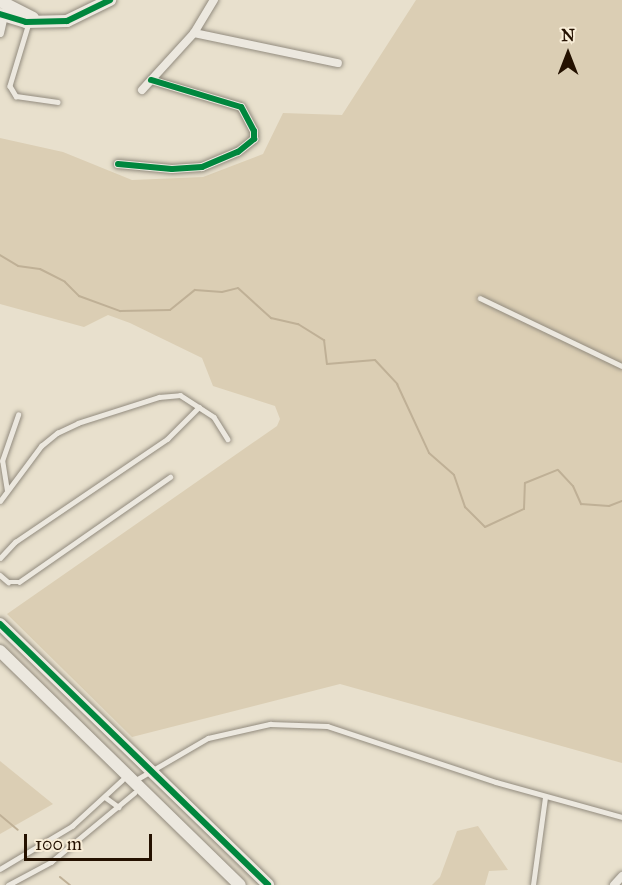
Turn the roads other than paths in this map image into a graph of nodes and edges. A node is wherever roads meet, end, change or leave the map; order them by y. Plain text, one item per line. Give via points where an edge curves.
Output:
1 (214, 0) edge
2 (0, 1) edge
3 (106, 1) edge
4 (2, 15) edge
5 (30, 20) junction
6 (0, 33) edge
7 (194, 33) junction
8 (338, 63) dead end
9 (151, 80) junction
10 (141, 90) dead end
11 (58, 102) dead end
12 (118, 164) dead end
13 (480, 298) dead end
14 (622, 366) edge
15 (199, 407) junction
16 (18, 415) dead end
17 (228, 439) dead end
18 (170, 477) dead end
19 (7, 492) junction
20 (0, 501) edge
21 (0, 558) edge
22 (0, 575) edge
23 (0, 624) edge
24 (26, 649) junction
25 (0, 651) edge
26 (12, 663) junction
27 (150, 769) junction
28 (130, 785) junction
29 (105, 796) junction
30 (545, 797) junction
31 (119, 807) junction
32 (622, 817) edge
33 (0, 869) edge
34 (622, 876) edge
35 (8, 885) edge
36 (240, 885) edge
37 (268, 885) edge
38 (534, 885) edge
39 (614, 885) edge

1 - 7 street
2 - 5 street
3 - 5 street via 86,15 49,23
4 - 5 street
4 - 6 street
5 - 11 lane via 10,86 16,96
7 - 8 street
7 - 9 street
9 - 10 street
9 - 12 street via 241,107 254,131 254,139 238,152 202,167 172,169
13 - 14 lane
15 - 17 lane via 214,417
15 - 19 lane via 174,395 78,423 41,446
15 - 21 lane via 167,439 23,536
16 - 19 lane via 2,461
18 - 22 lane via 19,582 8,582
19 - 20 lane
23 - 24 street
24 - 26 street
24 - 27 street
25 - 26 street
26 - 28 street
27 - 28 lane
27 - 30 lane via 208,738 270,724 327,726
27 - 37 street
28 - 29 lane
28 - 31 lane
28 - 36 street
29 - 31 lane
29 - 33 lane via 42,846
30 - 32 lane
30 - 38 lane
31 - 35 lane via 51,862
34 - 39 street

